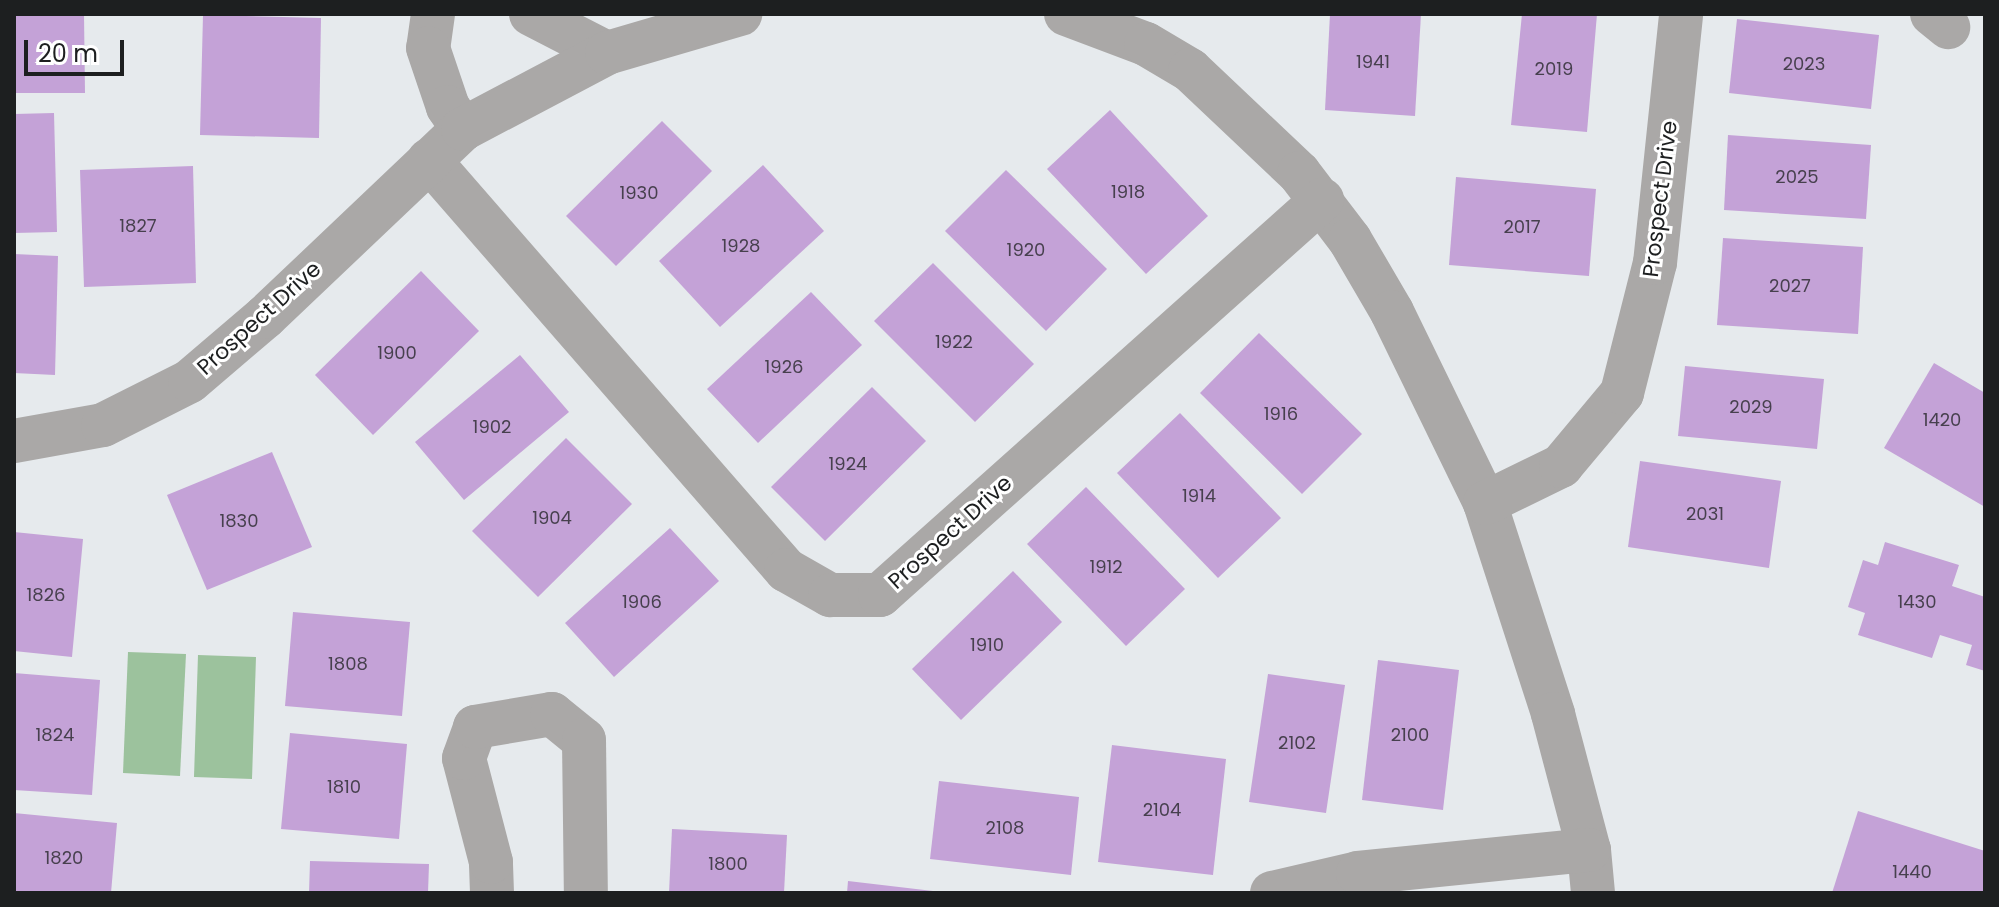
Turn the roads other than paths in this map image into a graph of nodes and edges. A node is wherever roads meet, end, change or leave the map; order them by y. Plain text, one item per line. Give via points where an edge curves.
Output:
1 (433, 14) edge
2 (531, 14) edge
3 (740, 14) edge
4 (1066, 14) edge
5 (1681, 14) edge
6 (607, 53) junction
7 (463, 129) junction
8 (429, 160) junction
9 (1322, 200) junction
10 (14, 441) edge
11 (1485, 503) junction
12 (1589, 850) junction
13 (492, 893) edge
14 (586, 893) edge
15 (1272, 893) edge
16 (1593, 893) edge

1 - 7 street via 428,48 448,107
2 - 6 street
3 - 6 street, Prospect Drive
4 - 9 street via 1146,44 1190,70 1241,113
5 - 11 street, Prospect Drive via 1655,263 1622,393 1561,466
6 - 7 street, Prospect Drive
7 - 8 street, Prospect Drive
8 - 9 street, Prospect Drive via 786,570 830,595 880,595
8 - 10 street, Prospect Drive via 190,381 103,425
9 - 11 street via 1392,312
11 - 12 street via 1553,714
12 - 15 street via 1358,873
12 - 16 street
13 - 14 street via 491,862 464,758 475,727 552,714 584,740

